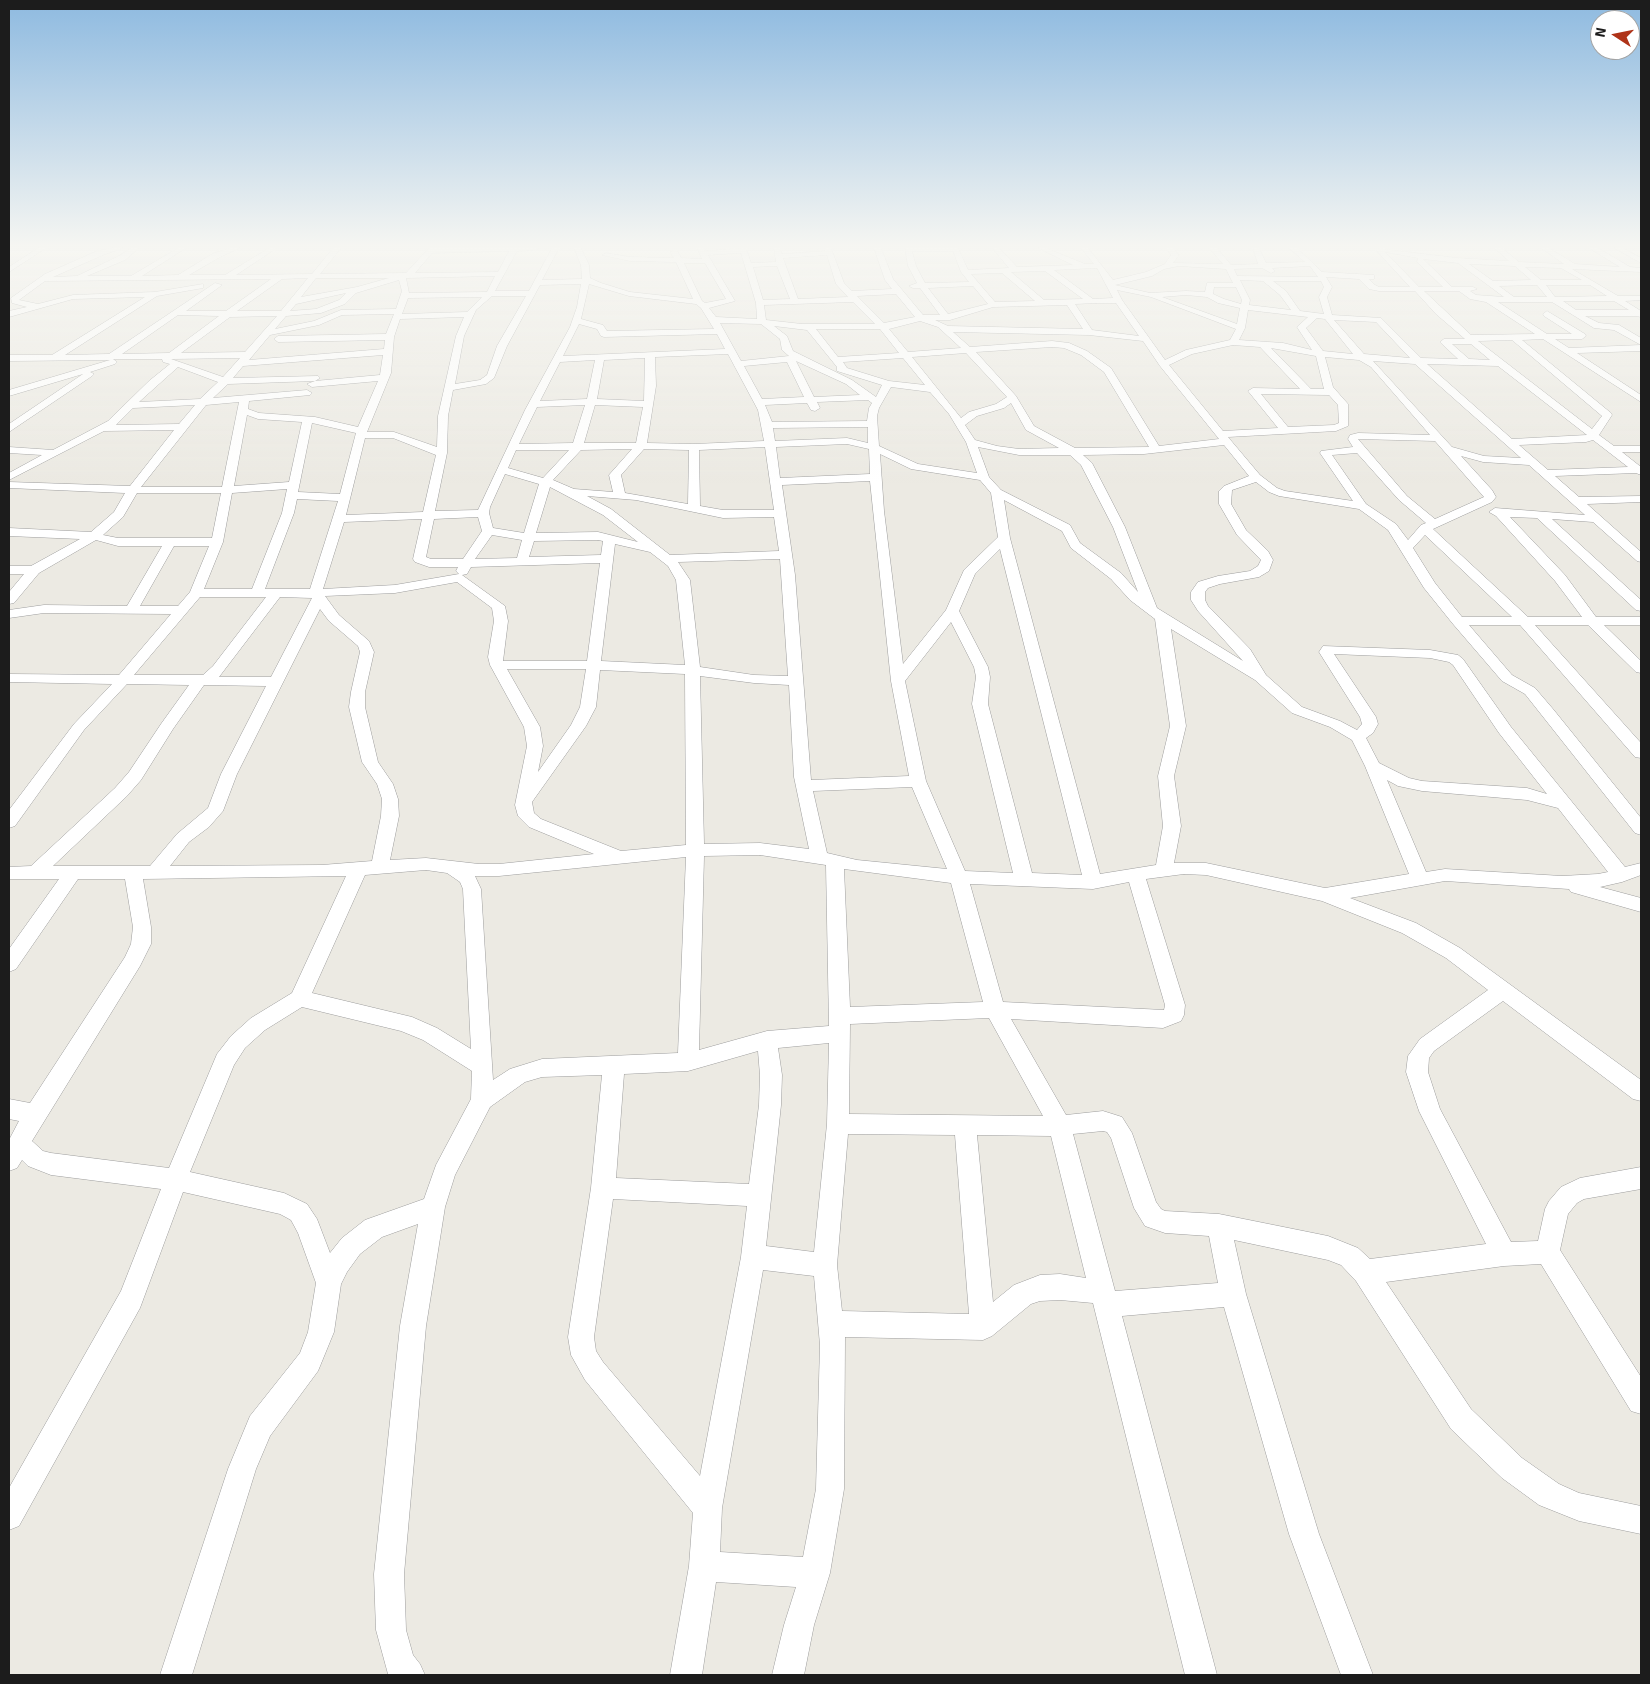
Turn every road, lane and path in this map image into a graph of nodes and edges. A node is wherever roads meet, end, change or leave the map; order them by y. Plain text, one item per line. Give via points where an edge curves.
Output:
1 (809, 326) edge
2 (882, 326) edge
3 (103, 327) edge
4 (157, 327) edge
5 (213, 327) edge
6 (272, 327) edge
7 (301, 327) edge
8 (393, 327) edge
9 (464, 327) edge
10 (513, 327) edge
11 (573, 327) edge
12 (599, 327) edge
13 (718, 327) edge
14 (769, 327) edge
15 (942, 327) edge
16 (1085, 327) edge
17 (1136, 327) edge
18 (1237, 327) edge
19 (1302, 327) edge
20 (1336, 327) edge
21 (1384, 327) edge
22 (1457, 327) edge
23 (1532, 327) edge
24 (1566, 327) edge
25 (1608, 327) edge
26 (1616, 327) joint
27 (1241, 328) joint
28 (947, 330) junction
29 (720, 331) junction
30 (1089, 332) junction
31 (263, 336) junction
32 (390, 337) junction
33 (1548, 337) junction
34 (1515, 338) junction
35 (1145, 339) junction
36 (1471, 340) junction
37 (1232, 342) junction
38 (1641, 342) edge
39 (1262, 344) junction
40 (968, 349) junction
41 (1482, 350) junction
42 (1531, 350) junction
43 (1639, 350) edge
44 (731, 351) junction
45 (1570, 351) junction
46 (387, 352) junction
47 (1320, 354) junction
48 (247, 355) junction
49 (650, 355) junction
50 (906, 355) junction
51 (600, 356) junction
52 (1360, 356) junction
53 (54, 357) junction
54 (111, 357) junction
55 (127, 357) junction
56 (9, 358) edge
57 (559, 359) junction
58 (798, 359) junction
59 (174, 360) junction
60 (836, 360) junction
61 (1418, 361) junction
62 (1466, 362) junction
63 (240, 363) junction
64 (1499, 363) junction
65 (739, 364) junction
66 (1163, 364) junction
67 (102, 366) junction
68 (843, 370) junction
69 (71, 374) junction
70 (384, 378) junction
71 (225, 381) junction
72 (1614, 381) junction
73 (1632, 381) dead end
74 (888, 384) junction
75 (9, 385) edge
76 (449, 388) junction
77 (934, 389) junction
78 (312, 390) junction
79 (1308, 391) junction
80 (1331, 392) junction
81 (9, 393) edge
82 (1013, 398) junction
83 (1641, 399) edge
84 (812, 400) junction
85 (874, 400) junction
86 (203, 402) junction
87 (591, 402) junction
88 (759, 402) junction
89 (244, 404) junction
90 (534, 404) junction
91 (649, 404) junction
92 (131, 405) junction
93 (961, 423) junction
94 (821, 424) junction
95 (873, 424) junction
96 (766, 425) junction
97 (182, 427) junction
98 (102, 428) junction
99 (9, 429) edge
100 (1285, 430) junction
101 (362, 433) junction
102 (1593, 436) junction
103 (1224, 438) junction
104 (1439, 438) junction
105 (824, 442) junction
106 (971, 442) junction
107 (1511, 442) junction
108 (768, 445) junction
109 (578, 446) junction
110 (641, 446) junction
111 (512, 447) junction
112 (694, 447) junction
113 (873, 447) junction
114 (1449, 448) junction
115 (1641, 448) edge
116 (1610, 449) junction
117 (9, 450) edge
118 (1156, 450) junction
119 (1360, 450) junction
120 (1072, 451) junction
121 (54, 453) junction
122 (442, 453) junction
123 (1533, 462) junction
124 (502, 470) junction
125 (1640, 471) edge
126 (1546, 473) junction
127 (9, 477) edge
128 (876, 477) junction
129 (1256, 477) junction
130 (984, 478) junction
131 (546, 482) junction
132 (774, 482) junction
133 (9, 485) edge
134 (133, 490) junction
135 (228, 490) junction
136 (294, 490) junction
137 (573, 492) junction
138 (997, 492) junction
139 (620, 495) junction
140 (345, 498) junction
141 (1641, 499) edge
142 (1577, 501) junction
143 (1362, 506) junction
144 (694, 509) junction
145 (1467, 510) junction
146 (483, 513) junction
147 (779, 513) junction
148 (1500, 513) junction
149 (427, 514) junction
150 (1541, 516) junction
151 (1598, 518) junction
152 (339, 519) junction
153 (1430, 526) junction
154 (488, 531) junction
155 (9, 532) edge
156 (94, 536) junction
157 (530, 536) junction
158 (610, 538) junction
159 (1004, 538) junction
160 (170, 542) junction
161 (217, 542) junction
162 (1626, 544) junction
163 (1641, 544) edge
164 (1407, 548) junction
165 (663, 555) junction
166 (786, 555) junction
167 (1641, 558) edge
168 (608, 559) junction
169 (522, 561) junction
170 (466, 563) junction
171 (9, 570) edge
172 (34, 570) junction
173 (459, 578) junction
174 (196, 593) junction
175 (257, 593) junction
176 (276, 593) junction
177 (317, 595) junction
178 (9, 600) edge
179 (1641, 607) edge
180 (132, 609) junction
181 (183, 610) junction
182 (952, 611) junction
183 (9, 614) edge
184 (1157, 614) junction
185 (1523, 620) junction
186 (1591, 620) junction
187 (1641, 620) edge
188 (1458, 621) junction
189 (498, 665) junction
190 (594, 665) junction
191 (1641, 669) edge
192 (692, 670) junction
193 (1260, 676) junction
194 (9, 678) edge
195 (204, 679) junction
196 (124, 680) junction
197 (795, 681) junction
198 (898, 681) junction
199 (276, 682) junction
200 (1625, 734) junction
201 (1641, 734) edge
202 (1358, 737) junction
203 (1641, 753) edge
204 (1373, 766) junction
205 (918, 781) junction
206 (804, 786) junction
207 (1564, 804) junction
208 (523, 805) junction
209 (9, 822) edge
210 (1641, 829) edge
211 (695, 850) junction
212 (620, 858) junction
213 (827, 859) junction
214 (380, 867) junction
215 (452, 867) junction
216 (358, 869) junction
217 (1641, 869) edge
218 (1164, 870) junction
219 (73, 872) junction
220 (133, 872) junction
221 (155, 872) junction
222 (9, 873) edge
223 (35, 873) junction
224 (1136, 875) junction
225 (1622, 876) junction
226 (959, 877) junction
227 (1420, 878) junction
228 (1024, 879) junction
229 (1093, 882) junction
230 (1562, 883) junction
231 (1325, 895) junction
232 (1641, 905) edge
233 (9, 964) edge
234 (1503, 990) junction
235 (300, 998) junction
236 (994, 1010) junction
237 (840, 1025) junction
238 (767, 1040) junction
239 (688, 1062) junction
240 (614, 1065) junction
241 (483, 1067) junction
242 (1641, 1092) edge
243 (482, 1100) junction
244 (9, 1110) edge
245 (36, 1114) junction
246 (838, 1124) junction
247 (965, 1126) junction
248 (1060, 1126) junction
249 (14, 1152) edge
250 (1641, 1178) edge
251 (176, 1180) junction
252 (603, 1188) junction
253 (760, 1196) junction
254 (433, 1206) junction
255 (1219, 1225) junction
256 (1547, 1252) junction
257 (1504, 1254) junction
258 (753, 1257) junction
259 (824, 1265) junction
260 (1365, 1272) junction
261 (329, 1283) junction
262 (1233, 1294) junction
263 (1105, 1298) junction
264 (830, 1324) junction
265 (983, 1327) junction
266 (1641, 1401) edge
267 (708, 1508) junction
268 (9, 1516) edge
269 (1641, 1520) edge
270 (704, 1566) junction
271 (815, 1573) junction
272 (176, 1675) edge
273 (409, 1675) edge
274 (686, 1675) edge
275 (788, 1675) edge
276 (1201, 1675) edge
277 (1357, 1675) edge

1 - 60 street
2 - 50 street
3 - 53 street
4 - 54 street
5 - 59 street
6 - 31 street
7 - 31 street
8 - 32 street
9 - 76 street
10 - 76 street via 491,376 483,382
11 - 57 street
12 - 29 street via 604,334
13 - 29 street
14 - 58 street via 784,338 787,350
15 - 28 street
16 - 30 street
17 - 35 street
18 - 27 street
19 - 47 street
20 - 52 street
21 - 61 street
22 - 36 street
23 - 33 street
24 - 33 street via 1582,336
25 - 26 street
26 - 38 street
27 - 37 street
28 - 30 street
28 - 40 street
29 - 44 street
30 - 35 street
31 - 32 street
31 - 48 street
32 - 46 street
33 - 34 street
33 - 45 street
34 - 36 street
34 - 42 street
35 - 66 street
36 - 41 street
36 - 62 street via 1444,342
37 - 39 street
37 - 66 street via 1189,352
39 - 47 street
39 - 79 street
40 - 50 street
40 - 82 street
40 - 118 street via 1052,344 1076,348 1108,370
41 - 42 street
41 - 64 street
42 - 102 street via 1605,412 1607,415
43 - 45 street
44 - 49 street
44 - 65 street
45 - 72 street
46 - 70 street
46 - 78 street
47 - 52 street
47 - 80 street
48 - 59 street
48 - 63 street
49 - 51 street
49 - 91 street
50 - 60 street
50 - 77 street
51 - 57 street
51 - 87 street
52 - 61 street
52 - 104 street via 1374,365
53 - 54 street
53 - 56 street
54 - 55 street
55 - 59 street
55 - 67 street
57 - 90 street
58 - 65 street
58 - 68 street
58 - 84 street
58 - 85 street via 849,382
59 - 71 street
59 - 92 street
60 - 68 street
61 - 62 street
61 - 107 street
62 - 64 street
63 - 71 street
63 - 78 street
64 - 102 street
65 - 88 street
66 - 103 street
67 - 69 street
67 - 99 street
68 - 74 street
69 - 75 street
69 - 81 street
70 - 78 street
70 - 101 street
71 - 78 street
71 - 86 street
72 - 73 street
72 - 83 street
74 - 77 street
74 - 85 street
76 - 122 street via 443,416
77 - 93 street
78 - 89 street
78 - 89 street via 267,417
78 - 101 street
78 - 136 street
79 - 80 street
79 - 100 street via 1253,391
80 - 100 street via 1343,404 1344,424 1336,428
82 - 93 street via 1000,406 973,414
82 - 120 street via 1030,428
84 - 85 street
84 - 88 street
84 - 94 street
85 - 95 street
86 - 89 street
86 - 92 street
86 - 97 street
87 - 90 street
87 - 91 street
87 - 109 street
88 - 96 street
89 - 135 street
90 - 111 street
91 - 110 street
92 - 98 street via 119,418
93 - 106 street
94 - 95 street
94 - 96 street
94 - 105 street
95 - 113 street
96 - 108 street
97 - 98 street
97 - 134 street
98 - 121 street
100 - 103 street
101 - 122 street via 394,435
101 - 140 street
102 - 107 street via 1579,440
102 - 116 street
103 - 118 street
103 - 129 street
104 - 114 street
104 - 119 street via 1354,437
105 - 108 street
105 - 113 street via 857,442
106 - 120 street via 1007,452
106 - 130 street
107 - 123 street
108 - 112 street
108 - 132 street
109 - 110 street
109 - 111 street
109 - 131 street
110 - 112 street
110 - 139 street via 614,475
111 - 124 street
112 - 144 street
113 - 128 street
113 - 130 street via 914,467
114 - 123 street via 1483,459
114 - 145 street via 1490,497
115 - 116 street
116 - 125 street
117 - 121 street
118 - 120 street
119 - 143 street via 1325,453
119 - 153 street
120 - 184 street via 1086,463 1094,476
121 - 127 street
122 - 149 street
123 - 126 street
124 - 131 street
124 - 146 street
125 - 126 street
126 - 142 street
128 - 132 street
128 - 198 street
129 - 143 street via 1283,494
129 - 193 street via 1228,488 1225,504 1241,532 1264,554 1267,560 1264,568 1254,574 1203,585 1198,592 1198,600 1245,652
130 - 138 street
131 - 137 street
131 - 157 street
132 - 147 street
133 - 134 street
134 - 135 street
134 - 156 street via 119,514
135 - 136 street
135 - 161 street
136 - 140 street
136 - 175 street
137 - 139 street
137 - 165 street via 607,512
138 - 159 street
138 - 184 street via 1066,528 1074,545 1116,576
139 - 144 street
140 - 152 street
141 - 142 street
142 - 151 street
143 - 164 street via 1389,524
144 - 147 street via 723,514
145 - 148 street
145 - 153 street
146 - 149 street
146 - 154 street
147 - 166 street
148 - 150 street
148 - 186 street via 1560,578
149 - 152 street
149 - 170 street via 418,559 429,563
150 - 151 street
150 - 179 street
151 - 162 street
152 - 177 street
153 - 164 street
153 - 185 street
154 - 157 street
154 - 170 street
155 - 156 street
156 - 160 street via 118,542
156 - 172 street
157 - 158 street
157 - 169 street
158 - 165 street
158 - 168 street
159 - 182 street via 969,574
159 - 229 street
160 - 161 street
160 - 180 street
161 - 174 street
162 - 163 street
162 - 167 street
164 - 188 street via 1429,585
165 - 166 street
165 - 192 street via 680,572 683,580
166 - 197 street
168 - 169 street
168 - 190 street
169 - 170 street
170 - 173 street
171 - 172 street
172 - 178 street
173 - 177 street via 408,588
173 - 189 street via 498,606 501,620 495,657
174 - 175 street
174 - 181 street
175 - 176 street
176 - 177 street
176 - 195 street via 218,669
177 - 199 street
177 - 214 street via 340,625 364,644 367,652 357,706 370,762 385,784 390,800
180 - 181 street
180 - 183 street via 44,609
181 - 196 street
182 - 198 street
182 - 228 street via 981,667 980,704
184 - 193 street
184 - 218 street via 1178,726 1166,776 1172,826
185 - 186 street
185 - 188 street
185 - 200 street
186 - 187 street
186 - 191 street
188 - 210 street via 1507,678 1530,691
189 - 190 street
189 - 208 street via 532,727 535,746
190 - 192 street
190 - 208 street via 588,707
192 - 197 street
192 - 211 street
193 - 202 street via 1297,710 1335,724
194 - 196 street
195 - 196 street
195 - 199 street
195 - 223 street via 166,727 135,776
196 - 209 street via 79,727
197 - 206 street
198 - 205 street
199 - 221 street via 229,774 215,810 183,838
200 - 201 street
200 - 203 street
202 - 204 street
202 - 207 street via 1370,724 1368,717 1326,652 1328,649 1453,658 1504,730
204 - 207 street via 1413,784 1527,794
204 - 227 street
205 - 206 street
205 - 226 street
206 - 213 street
207 - 225 street
208 - 212 street via 527,816 535,823
211 - 212 street
211 - 213 street via 760,849
211 - 239 street
212 - 215 street via 499,870
213 - 226 street via 886,870
213 - 237 street
214 - 215 street via 426,864
214 - 216 street
215 - 241 street via 467,878 472,889
216 - 221 street
216 - 235 street
217 - 225 street
218 - 224 street
218 - 231 street via 1206,869
219 - 220 street
219 - 223 street
219 - 233 street
220 - 221 street
220 - 245 street via 142,927 141,944
222 - 223 street
224 - 229 street
224 - 236 street via 1175,1005 1174,1016 1163,1020
225 - 230 street
226 - 228 street
226 - 236 street
227 - 230 street via 1445,875
227 - 231 street
228 - 229 street
230 - 232 street
231 - 234 street via 1409,928 1453,953
234 - 242 street
234 - 257 street via 1427,1045 1419,1056 1418,1072 1430,1110
235 - 241 street via 405,1023 430,1034
235 - 251 street via 258,1024 238,1042 225,1060
236 - 237 street
236 - 248 street
237 - 238 street
237 - 246 street
238 - 239 street
238 - 253 street via 770,1105
239 - 240 street
240 - 243 street via 529,1070
240 - 252 street
241 - 243 street
243 - 254 street via 444,1173
244 - 245 street
245 - 249 street
246 - 247 street
246 - 259 street
247 - 248 street
247 - 265 street
248 - 255 street via 1103,1121 1114,1124 1146,1208 1153,1218 1165,1222
248 - 263 street
249 - 251 street via 52,1164
250 - 256 street via 1580,1189 1569,1195 1557,1209
251 - 261 street via 284,1204 299,1212
251 - 268 street via 131,1298
252 - 253 street
252 - 267 street via 581,1337 584,1355
253 - 258 street
254 - 261 street via 374,1228 351,1246
254 - 273 street via 413,1326 389,1574 391,1630 399,1663
255 - 260 street via 1328,1248 1348,1256
255 - 262 street
256 - 257 street
256 - 266 street
257 - 260 street
258 - 259 street
258 - 267 street
259 - 264 street
260 - 269 street via 1461,1419 1512,1468 1549,1495 1579,1507
261 - 272 street via 321,1332 309,1362 260,1426 242,1469
262 - 263 street
262 - 277 street via 1304,1534
263 - 265 street via 1060,1287 1040,1288 1023,1294
263 - 276 street
264 - 265 street
264 - 271 street via 833,1345 830,1489
267 - 270 street
270 - 271 street
270 - 274 street
271 - 275 street

